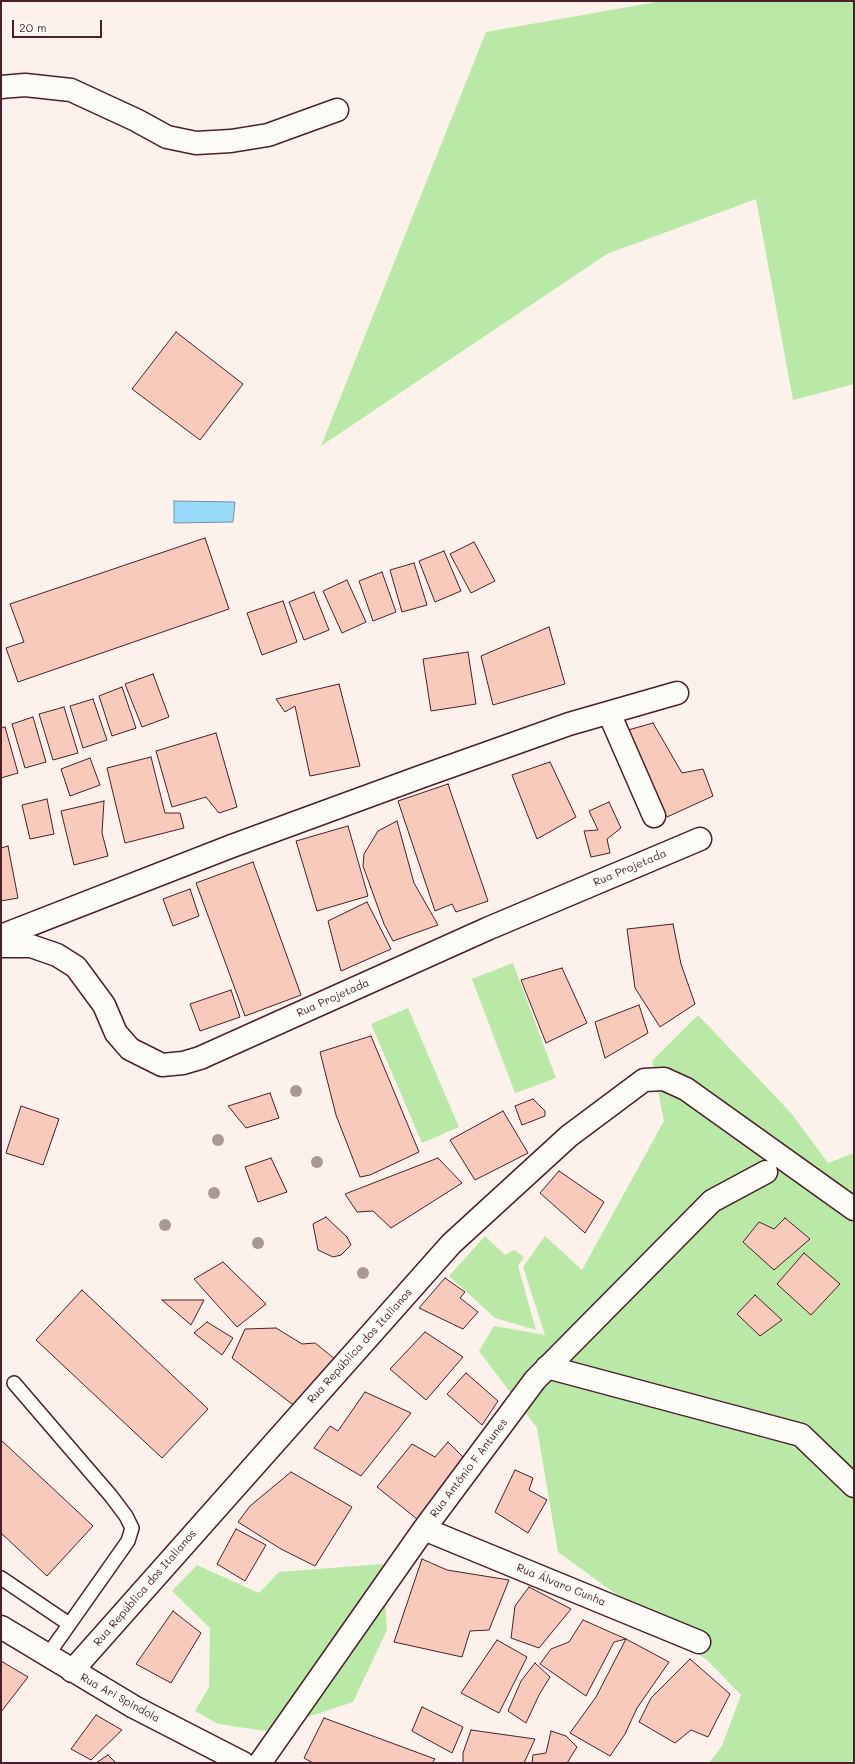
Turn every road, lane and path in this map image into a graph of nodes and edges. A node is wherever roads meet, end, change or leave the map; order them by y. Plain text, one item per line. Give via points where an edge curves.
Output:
1 (1, 87) edge
2 (338, 110) dead end
3 (677, 693) dead end
4 (609, 713) junction
5 (654, 816) dead end
6 (700, 839) dead end
7 (1, 936) edge
8 (1, 946) edge
9 (766, 1172) dead end
10 (854, 1209) edge
11 (548, 1367) junction
12 (14, 1383) dead end
13 (854, 1486) edge
14 (424, 1529) junction
15 (1, 1578) edge
16 (69, 1624) junction
17 (1, 1627) edge
18 (699, 1642) dead end
19 (47, 1656) junction
20 (72, 1671) junction
21 (243, 1763) edge
22 (260, 1763) edge

1 - 2 street via 25,85 71,90 167,137 196,143 268,135
3 - 4 street
4 - 5 street
4 - 7 street via 569,724 247,841
6 - 8 street, Rua Projetada via 487,929 200,1058 183,1063 162,1065 130,1049 116,1033 104,1004 76,967 31,946
9 - 11 street, Rua Antônio F Antunes via 712,1201
10 - 20 street, Rua República dos Italianos via 686,1089 664,1079 644,1080 569,1136 451,1244
11 - 13 street via 801,1435
11 - 14 street, Rua Antônio F Antunes via 535,1380
12 - 16 lane via 111,1496 132,1528 128,1541
14 - 18 street, Rua Álvaro Cunha
14 - 22 street, Rua Antônio F Antunes
15 - 16 lane
16 - 19 lane
17 - 19 street, Rua Ari Spindola
19 - 20 street, Rua Ari Spindola
20 - 21 street, Rua Ari Spindola via 134,1707

